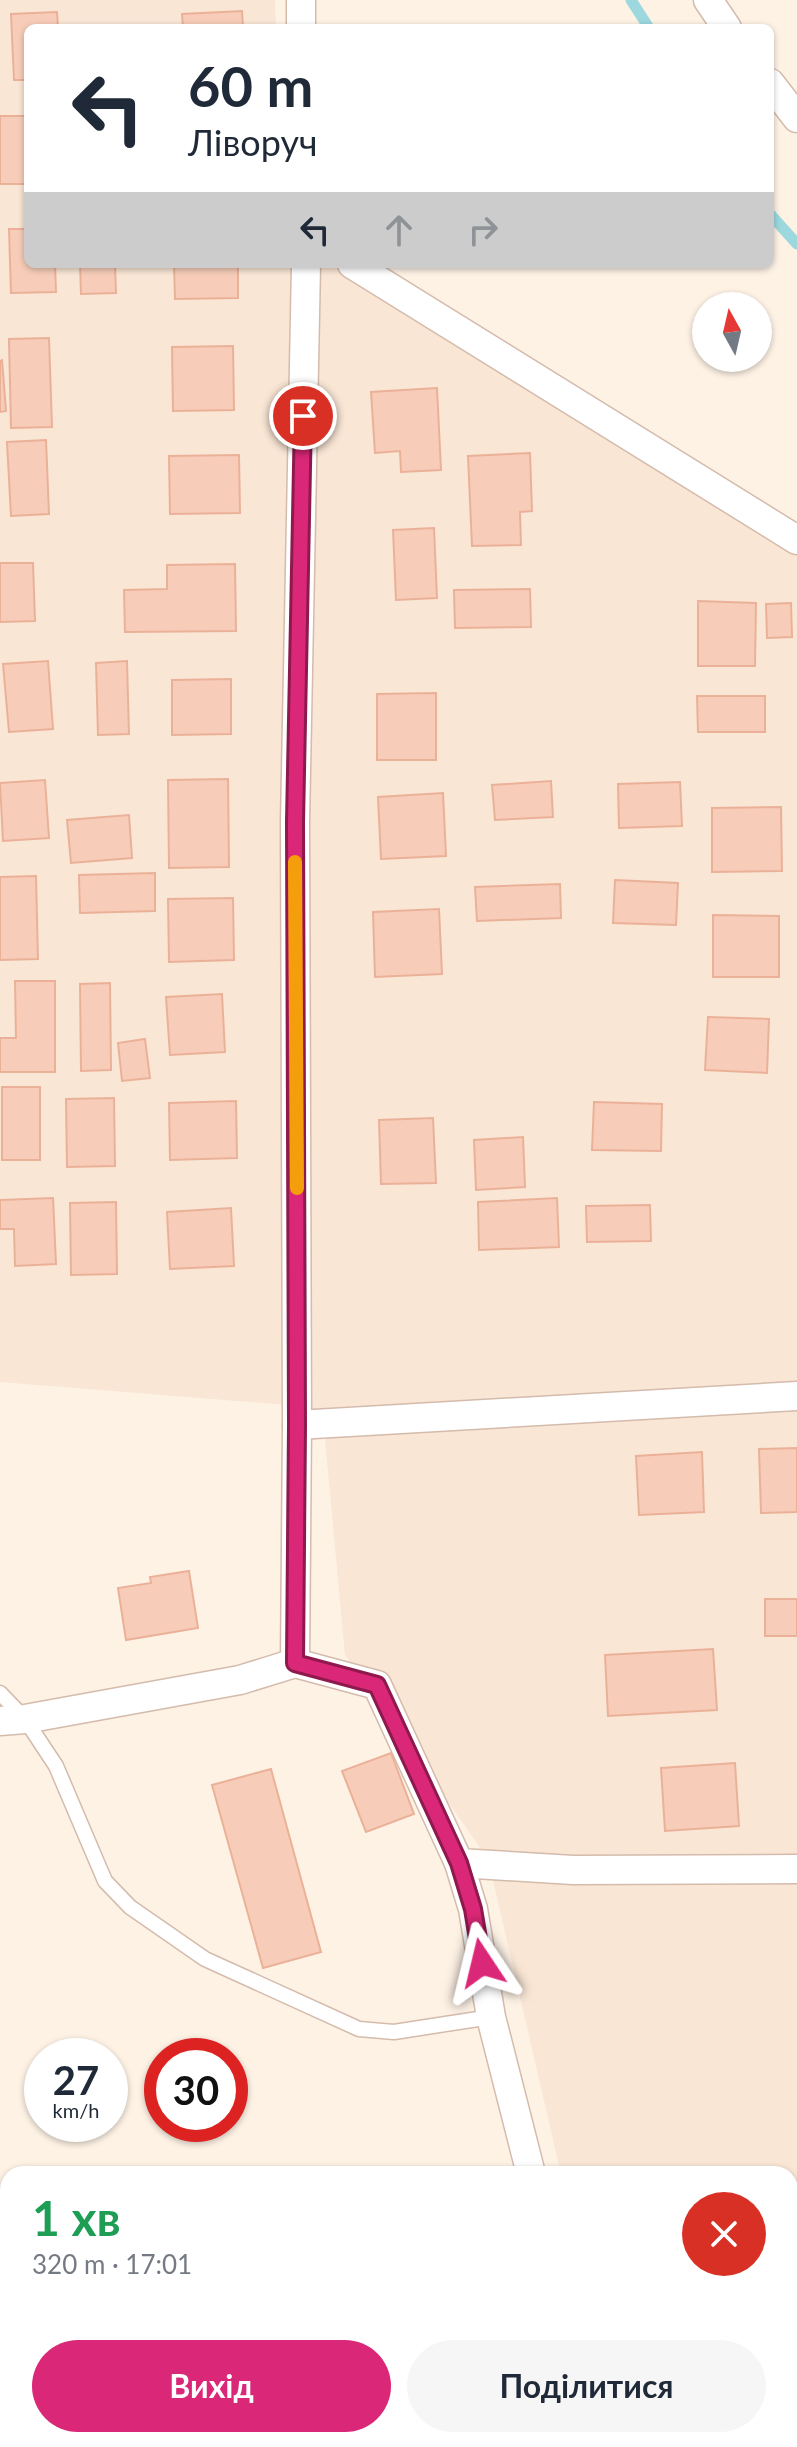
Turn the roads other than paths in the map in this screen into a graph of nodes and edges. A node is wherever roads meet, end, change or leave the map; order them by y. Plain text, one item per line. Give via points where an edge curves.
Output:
1 (301, 0) edge
2 (708, 0) edge
3 (301, 24) edge
4 (724, 24) edge
5 (774, 88) edge
6 (797, 118) edge
7 (306, 268) edge
8 (358, 268) edge
9 (797, 540) edge
10 (797, 1396) edge
11 (297, 1425) junction
12 (295, 1663) junction
13 (0, 1693) edge
14 (13, 1720) edge
15 (459, 1863) junction
16 (797, 1869) edge
17 (491, 2017) junction
18 (529, 2166) edge

1 - 3 street
2 - 4 street
5 - 6 street
7 - 11 street via 295,822
8 - 9 street
10 - 11 street
11 - 12 street
12 - 14 street via 240,1680
12 - 15 street via 377,1685
13 - 14 lane
14 - 17 lane via 56,1766 105,1881 130,1907 205,1959 359,2029 394,2032
15 - 16 street via 573,1870
15 - 17 street via 473,1909
17 - 18 street

